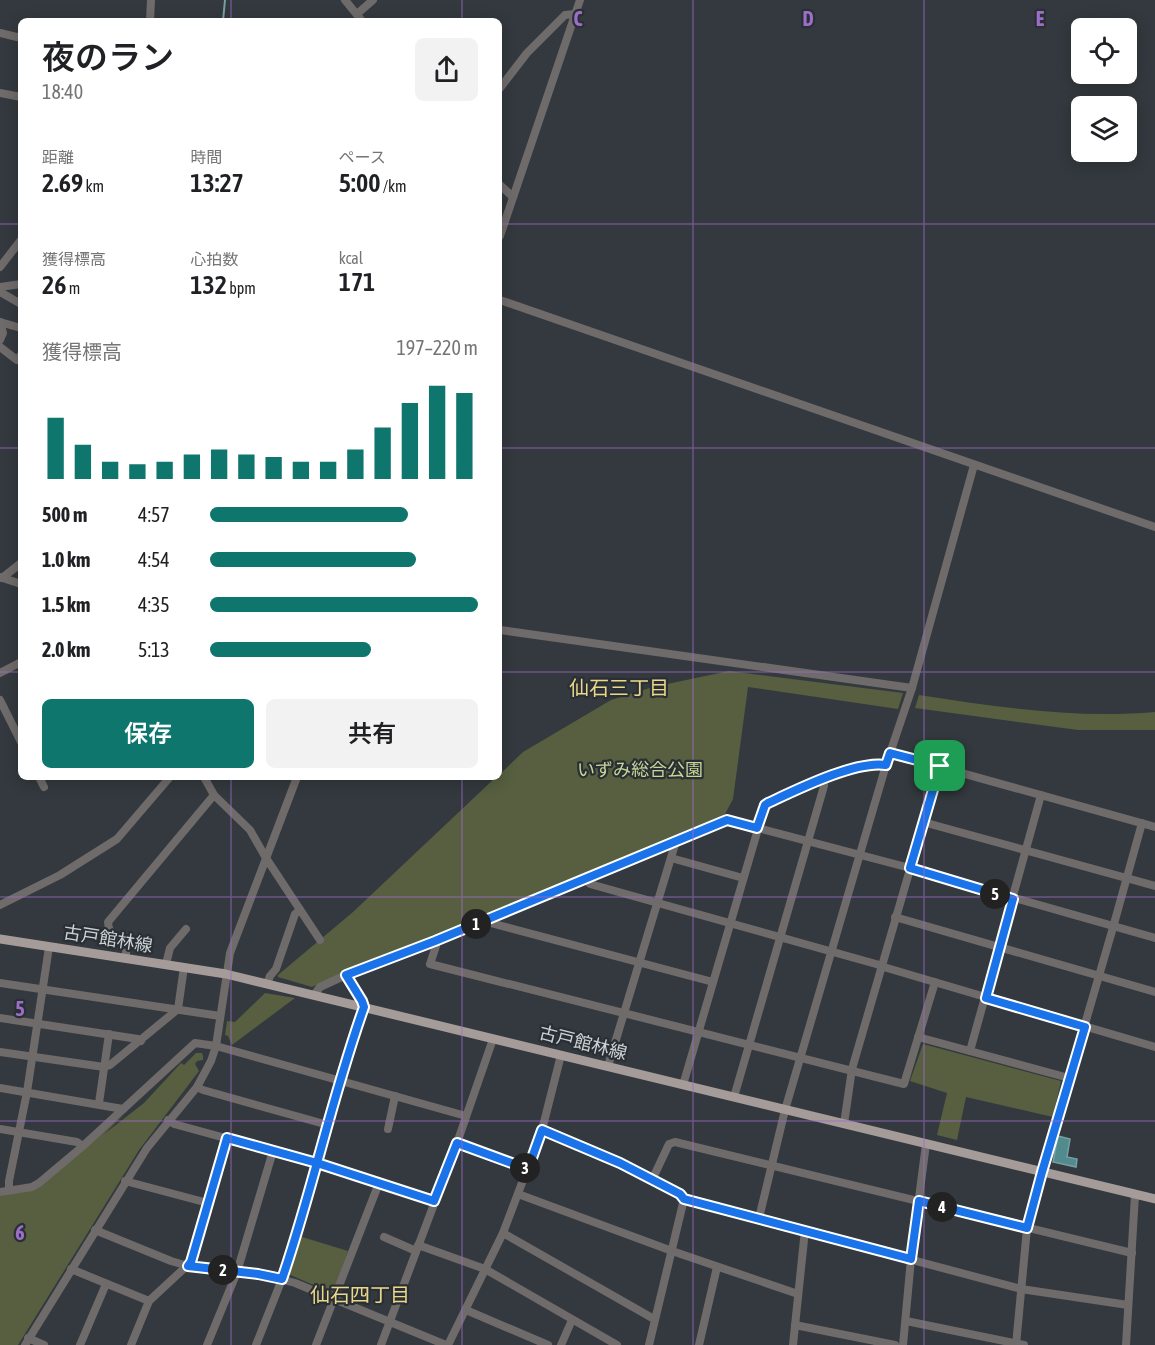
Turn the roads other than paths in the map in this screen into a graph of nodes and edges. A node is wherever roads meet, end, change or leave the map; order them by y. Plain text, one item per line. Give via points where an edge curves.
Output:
1 (152, 0) edge
2 (345, 0) edge
3 (373, 0) edge
4 (577, 2) edge
5 (575, 14) junction
6 (150, 18) edge
7 (360, 18) edge
8 (0, 33) edge
9 (18, 37) edge
10 (502, 85) edge
11 (0, 93) edge
12 (18, 96) edge
13 (502, 187) edge
14 (513, 197) junction
15 (502, 230) edge
16 (18, 244) edge
17 (0, 267) edge
18 (18, 285) edge
19 (0, 290) edge
20 (502, 301) edge
21 (18, 302) edge
22 (0, 322) edge
23 (18, 327) edge
24 (0, 340) edge
25 (0, 347) edge
26 (18, 359) edge
27 (974, 465) junction
28 (1155, 527) edge
29 (18, 565) edge
30 (1, 578) edge
31 (18, 583) edge
32 (502, 630) edge
33 (18, 664) edge
34 (0, 673) edge
35 (912, 688) junction
36 (0, 700) edge
37 (18, 732) edge
38 (890, 753) junction
39 (886, 765) junction
40 (940, 766) junction
41 (824, 779) junction
42 (40, 780) edge
43 (167, 780) edge
44 (206, 780) edge
45 (296, 780) edge
46 (44, 787) dead end
47 (214, 795) junction
48 (1041, 795) junction
49 (923, 822) junction
50 (1142, 823) junction
51 (1155, 827) edge
52 (757, 828) junction
53 (676, 841) junction
54 (808, 842) junction
55 (1026, 850) junction
56 (860, 855) junction
57 (266, 858) junction
58 (671, 858) junction
59 (910, 868) junction
60 (586, 878) junction
61 (742, 878) junction
62 (1127, 878) junction
63 (1155, 886) edge
64 (1013, 899) junction
65 (657, 903) junction
66 (0, 905) edge
67 (300, 910) junction
68 (895, 917) junction
69 (483, 921) junction
70 (730, 923) junction
71 (1114, 927) junction
72 (186, 929) dead end
73 (780, 937) junction
74 (1155, 938) edge
75 (0, 939) edge
76 (320, 940) dead end
77 (435, 941) junction
78 (49, 947) junction
79 (999, 948) junction
80 (831, 952) junction
81 (126, 958) junction
82 (640, 963) junction
83 (165, 964) junction
84 (881, 966) junction
85 (184, 967) junction
86 (226, 974) junction
87 (346, 975) junction
88 (1099, 976) junction
89 (713, 982) junction
90 (935, 982) junction
91 (0, 983) edge
92 (267, 984) junction
93 (43, 989) junction
94 (1155, 992) edge
95 (314, 995) junction
96 (986, 998) junction
97 (364, 1007) junction
98 (178, 1009) junction
99 (624, 1013) junction
100 (220, 1016) junction
101 (0, 1018) edge
102 (38, 1024) junction
103 (1085, 1027) junction
104 (699, 1032) junction
105 (109, 1034) junction
106 (918, 1037) junction
107 (493, 1038) junction
108 (141, 1041) junction
109 (748, 1044) junction
110 (216, 1046) junction
111 (1155, 1047) edge
112 (0, 1052) edge
113 (970, 1052) junction
114 (561, 1055) junction
115 (33, 1057) junction
116 (801, 1057) junction
117 (608, 1066) junction
118 (104, 1067) junction
119 (852, 1069) junction
120 (1069, 1078) junction
121 (341, 1081) junction
122 (683, 1085) junction
123 (197, 1087) junction
124 (0, 1088) edge
125 (27, 1092) junction
126 (395, 1096) junction
127 (734, 1097) junction
128 (99, 1103) junction
129 (123, 1109) junction
130 (785, 1110) junction
131 (466, 1116) junction
132 (168, 1120) junction
133 (844, 1124) junction
134 (328, 1125) junction
135 (0, 1129) edge
136 (388, 1129) dead end
137 (542, 1130) junction
138 (19, 1132) junction
139 (227, 1138) junction
140 (457, 1143) junction
141 (926, 1144) junction
142 (83, 1146) junction
143 (273, 1151) junction
144 (317, 1163) junction
145 (772, 1166) junction
146 (528, 1169) junction
147 (1042, 1172) junction
148 (652, 1180) junction
149 (125, 1181) junction
150 (379, 1183) junction
151 (4, 1191) edge
152 (518, 1194) junction
153 (1135, 1194) junction
154 (684, 1199) junction
155 (1155, 1199) edge
156 (434, 1201) junction
157 (919, 1201) junction
158 (208, 1203) junction
159 (759, 1218) junction
160 (1027, 1228) junction
161 (95, 1230) junction
162 (805, 1230) junction
163 (503, 1233) junction
164 (384, 1237) dead end
165 (417, 1248) junction
166 (672, 1251) junction
167 (1132, 1253) junction
168 (911, 1259) junction
169 (188, 1266) junction
170 (717, 1267) junction
171 (71, 1269) junction
172 (485, 1269) junction
173 (237, 1272) junction
174 (282, 1279) junction
175 (106, 1284) junction
176 (1021, 1289) junction
177 (798, 1294) junction
178 (335, 1298) junction
179 (149, 1301) junction
180 (1128, 1305) junction
181 (466, 1310) junction
182 (654, 1319) junction
183 (572, 1320) junction
184 (391, 1321) junction
185 (906, 1321) junction
186 (795, 1325) junction
187 (26, 1342) edge
188 (613, 1344) edge
189 (1019, 1344) edge
190 (44, 1345) edge
191 (80, 1345) edge
192 (131, 1345) edge
193 (207, 1345) edge
194 (256, 1345) edge
195 (316, 1345) edge
196 (381, 1345) edge
197 (447, 1345) edge
198 (548, 1345) edge
199 (561, 1345) edge
200 (648, 1345) edge
201 (699, 1345) edge
202 (793, 1345) edge
203 (895, 1345) edge
204 (903, 1345) edge
205 (1126, 1345) edge

1 - 6 street
2 - 7 street
3 - 7 street
4 - 5 street
5 - 10 street via 565,15
5 - 14 street
8 - 9 street
11 - 12 street
13 - 14 street
14 - 15 street
16 - 17 street
18 - 19 street
19 - 21 street
20 - 27 street
22 - 23 street
22 - 24 street
25 - 26 street
27 - 28 street
27 - 35 street
29 - 30 street
30 - 31 street
32 - 35 street
33 - 34 street
35 - 38 street
36 - 37 street
38 - 39 street
38 - 40 street
39 - 41 street via 866,766
39 - 56 street
40 - 48 street
40 - 49 street
41 - 52 street via 765,805
41 - 54 street
42 - 46 street
43 - 66 street via 117,839 60,875
44 - 47 street
45 - 57 street
47 - 57 street via 250,830
47 - 81 street via 108,922 109,929 126,946
48 - 50 street
48 - 55 street
49 - 55 street
49 - 59 street
50 - 51 street
50 - 62 street
52 - 53 street via 727,820
52 - 54 street
52 - 61 street
53 - 58 street
53 - 60 street
54 - 56 street
54 - 73 street
55 - 62 street
55 - 64 street
56 - 59 street
56 - 80 street
57 - 67 street
57 - 86 street via 230,953
58 - 61 street
58 - 65 street
59 - 64 street
59 - 68 street
60 - 65 street via 590,885
60 - 69 street
61 - 70 street
62 - 63 street
62 - 71 street
64 - 71 street
64 - 79 street
65 - 70 street
65 - 82 street
67 - 76 street
67 - 92 street
68 - 79 street
68 - 84 street
69 - 77 street
69 - 82 street
70 - 73 street
70 - 89 street
71 - 74 street
71 - 88 street
72 - 83 street via 170,948
73 - 80 street
73 - 109 street
75 - 78 main road, 古戸館林線
77 - 87 street
77 - 99 street via 430,964
78 - 81 main road, 古戸館林線
78 - 93 street
79 - 88 street
79 - 96 street
80 - 84 street
80 - 116 street
81 - 83 main road, 古戸館林線
82 - 89 street
82 - 99 street
83 - 85 main road, 古戸館林線
84 - 90 street
84 - 119 street
85 - 86 main road, 古戸館林線
85 - 98 street
86 - 92 main road, 古戸館林線
86 - 100 street
87 - 95 street via 320,987
87 - 97 street
88 - 94 street
88 - 103 street
89 - 104 street
90 - 96 street
90 - 106 street
91 - 93 street
92 - 95 main road, 古戸館林線
93 - 98 street
93 - 102 street
95 - 97 main road, 古戸館林線
96 - 103 street
96 - 113 street
97 - 107 main road, 古戸館林線
97 - 121 street
98 - 100 street
98 - 108 street
99 - 104 street
99 - 117 street
100 - 110 street
101 - 102 street
102 - 105 street
102 - 115 street
103 - 111 street
103 - 120 street
104 - 109 street
104 - 122 street
105 - 108 street
105 - 118 street
106 - 113 street
106 - 119 street via 904,1084
107 - 114 main road, 古戸館林線
107 - 131 street
108 - 118 street via 118,1061
109 - 116 street
109 - 127 street
110 - 121 street
110 - 123 street
110 - 129 street via 190,1046
112 - 115 street
113 - 120 street
114 - 117 main road, 古戸館林線
114 - 137 street
115 - 118 street
115 - 125 street
116 - 119 street
116 - 130 street
117 - 122 main road, 古戸館林線
118 - 128 street
119 - 133 street
120 - 147 street
121 - 126 street
121 - 134 street
122 - 127 main road, 古戸館林線
123 - 132 street
123 - 134 street
124 - 125 street
125 - 128 street
125 - 138 street
126 - 131 street
126 - 136 street
127 - 130 main road, 古戸館林線
128 - 129 street
129 - 142 street
130 - 133 main road, 古戸館林線
130 - 145 street
131 - 140 street
132 - 139 street
132 - 149 street
133 - 141 main road, 古戸館林線
134 - 144 street
135 - 138 street
137 - 146 street
137 - 148 street
138 - 142 street
138 - 151 street
139 - 143 street
139 - 158 street
140 - 146 street
140 - 156 street
141 - 147 main road, 古戸館林線
141 - 157 street
142 - 151 street via 35,1186
143 - 144 street
143 - 173 street
144 - 150 street
144 - 174 street
145 - 148 street via 672,1142
145 - 157 street
145 - 159 street
146 - 152 street
147 - 153 main road, 古戸館林線
147 - 160 street
148 - 154 street
149 - 158 street
149 - 161 street
150 - 156 street
150 - 178 street
152 - 163 street
152 - 166 street
153 - 155 main road, 古戸館林線
153 - 167 street
154 - 159 street
154 - 166 street
156 - 165 street
157 - 160 street
157 - 168 street
158 - 169 street
159 - 162 street
160 - 167 street
160 - 176 street
161 - 169 street
161 - 171 street
162 - 168 street
162 - 177 street
163 - 172 street
163 - 182 street
164 - 165 street
165 - 172 street
165 - 184 street
166 - 170 street
166 - 182 street
167 - 180 street
168 - 176 street
168 - 185 street
169 - 173 street
169 - 179 street
170 - 177 street
170 - 201 street
171 - 175 street
171 - 187 street
172 - 181 street
172 - 183 street
173 - 174 street
173 - 193 street
174 - 178 street
174 - 194 street
175 - 179 street
175 - 191 street
176 - 180 street
176 - 189 street
177 - 186 street
178 - 184 street
178 - 195 street
179 - 192 street
180 - 205 street
181 - 197 street
181 - 198 street
182 - 200 street
183 - 188 street
183 - 199 street
184 - 196 street
184 - 197 street
185 - 189 street
185 - 204 street
186 - 202 street
186 - 203 street
187 - 190 street

